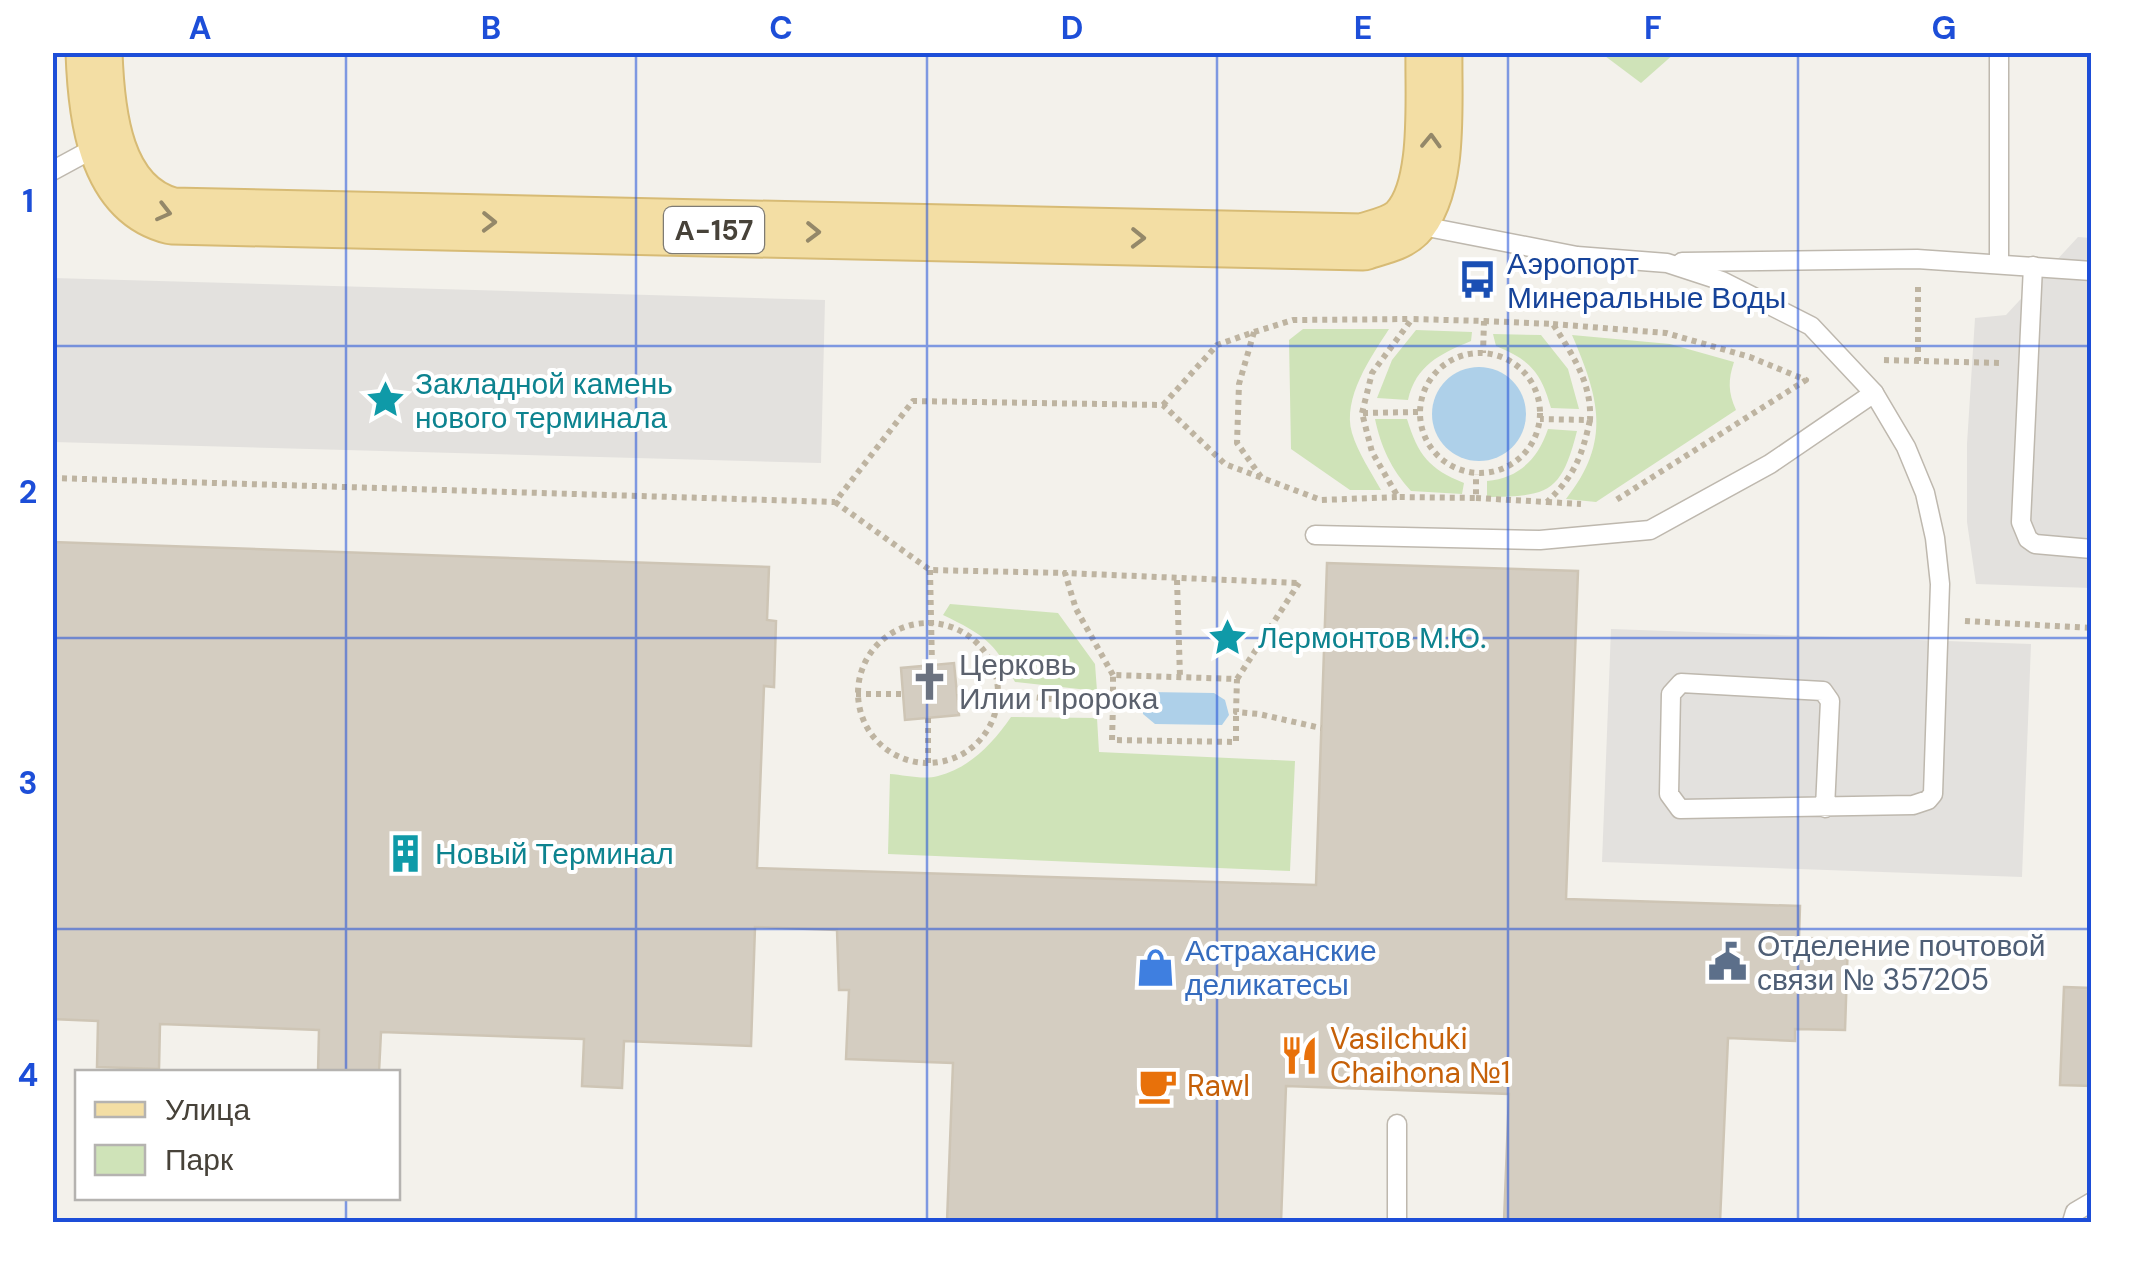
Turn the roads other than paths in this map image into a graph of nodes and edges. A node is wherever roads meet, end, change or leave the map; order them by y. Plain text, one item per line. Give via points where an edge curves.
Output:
1 (94, 52) edge
2 (1434, 52) edge
3 (1999, 52) edge
4 (104, 142) junction
5 (52, 171) edge
6 (1406, 224) junction
7 (1667, 263) junction
8 (1999, 264) junction
9 (2033, 266) junction
10 (2092, 270) edge
11 (1874, 393) junction
12 (1314, 535) dead end
13 (2092, 549) edge
14 (1825, 808) junction
15 (1397, 1124) dead end
16 (2092, 1202) edge
17 (1397, 1222) edge
18 (2072, 1222) edge

1 - 4 main road, А-157
6 -> 2 main road via 1428,179
3 - 8 lane
4 - 5 lane
4 -> 6 main road, А-157 via 140,203 172,216 1363,242
6 - 7 lane via 1577,256
7 - 8 lane via 1917,258
7 - 11 lane via 1722,281 1812,326
8 - 9 lane
9 - 10 lane
9 - 13 lane via 2021,522 2035,544
11 - 12 lane via 1770,464 1650,530 1540,540
11 - 14 lane via 1906,448 1936,538 1933,794 1914,805
14 - 14 lane via 1675,806 1669,794 1672,690 1688,683 1826,693
15 - 17 lane
16 - 18 lane

